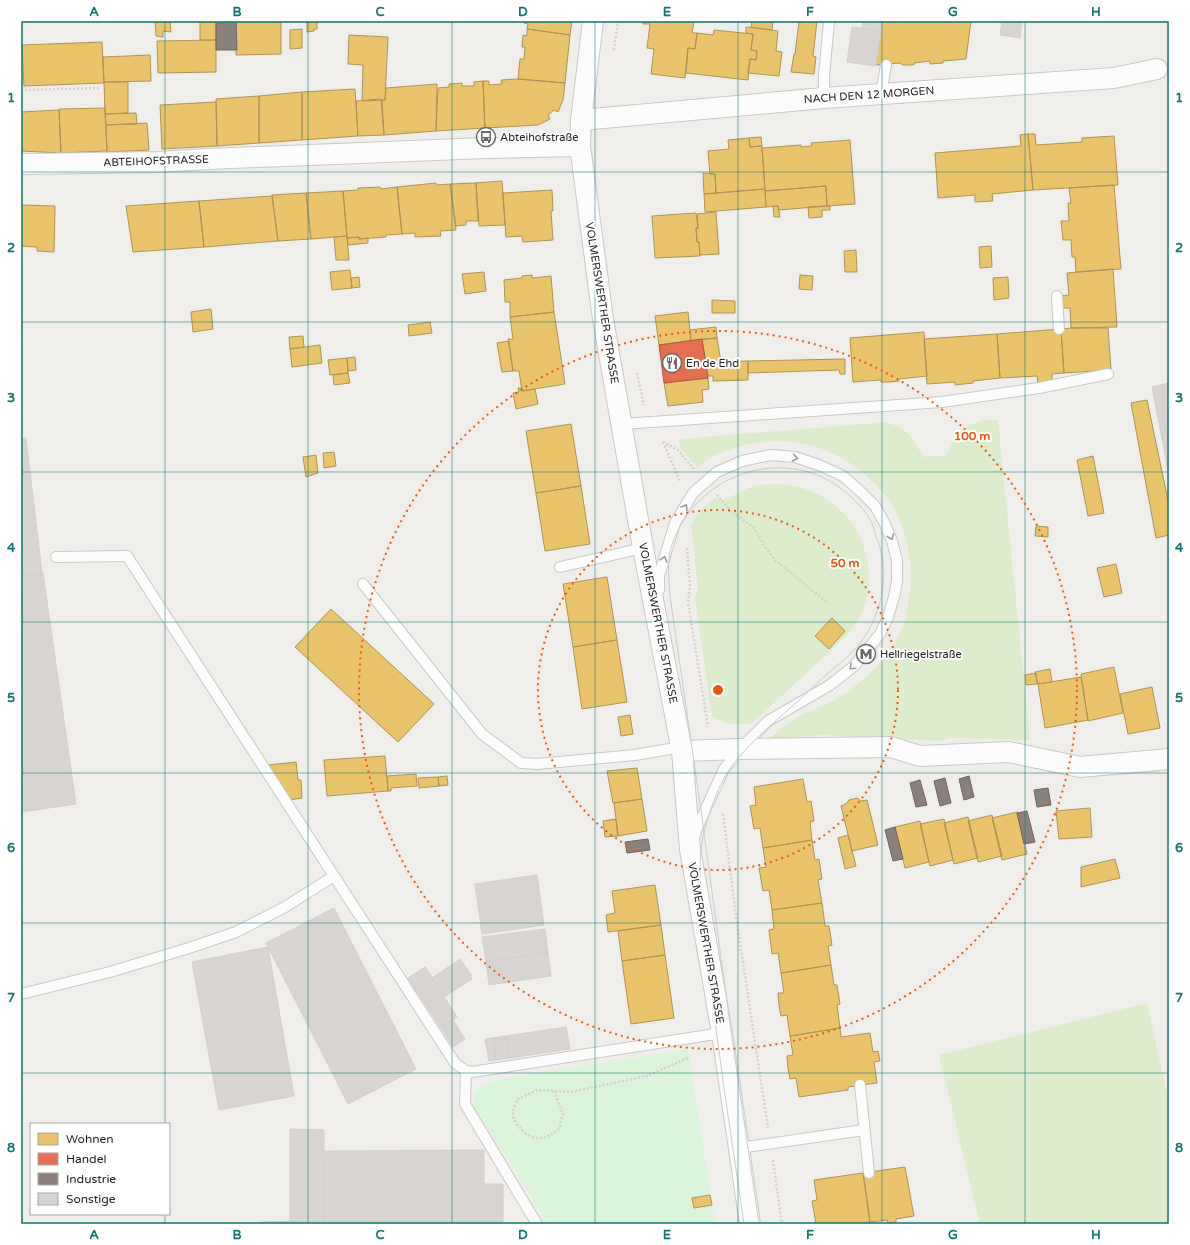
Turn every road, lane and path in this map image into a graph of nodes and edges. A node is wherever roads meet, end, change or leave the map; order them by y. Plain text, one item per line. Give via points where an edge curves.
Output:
1 (593, 21) edge
2 (829, 21) edge
3 (886, 65) dead end
4 (1157, 69) dead end
5 (101, 88) dead end
6 (21, 90) edge
7 (881, 94) junction
8 (824, 98) junction
9 (581, 120) junction
10 (580, 146) junction
11 (23, 160) edge
12 (1057, 296) dead end
13 (1059, 329) dead end
14 (1108, 374) dead end
15 (622, 424) junction
16 (705, 482) junction
17 (681, 483) dead end
18 (687, 547) dead end
19 (644, 548) junction
20 (56, 557) dead end
21 (560, 567) dead end
22 (363, 584) dead end
23 (828, 603) dead end
24 (662, 644) junction
25 (709, 730) dead end
26 (682, 749) junction
27 (740, 749) junction
28 (1169, 759) edge
29 (722, 809) dead end
30 (690, 849) junction
31 (334, 876) junction
32 (21, 994) edge
33 (722, 1033) junction
34 (695, 1054) dead end
35 (466, 1071) junction
36 (860, 1085) dead end
37 (554, 1091) junction
38 (864, 1130) junction
39 (770, 1144) junction
40 (739, 1148) junction
41 (869, 1173) dead end
42 (537, 1224) edge
43 (750, 1224) edge
44 (782, 1224) edge

1 - 9 street, VOLMERSWERTHER STRASSE
2 - 8 lane
3 - 7 lane
4 - 7 street, NACH DEN 12 MORGEN via 1114,78
5 - 6 path
7 - 8 street, NACH DEN 12 MORGEN
8 - 9 street, NACH DEN 12 MORGEN
9 - 10 street, VOLMERSWERTHER STRASSE
10 - 11 street, ABTEIHOFSTRASSE via 158,162
10 - 15 street, VOLMERSWERTHER STRASSE via 603,319
12 - 13 lane
14 - 15 lane via 1063,378 942,402
15 - 19 street, VOLMERSWERTHER STRASSE
16 - 17 path via 678,450 663,442
16 - 23 path via 732,512 753,527 775,560
24 -> 16 lane via 659,576 675,523 693,493
16 -> 27 lane via 717,472 742,461 771,455 795,457 819,465 843,476 875,506 892,541 897,560 897,581 888,617 880,634 854,666 830,685 768,721
18 - 25 path via 690,585 688,602
19 - 21 lane
19 - 24 street, VOLMERSWERTHER STRASSE
20 - 31 lane via 127,556
22 - 26 lane via 482,734 521,763 537,764
24 - 26 street, VOLMERSWERTHER STRASSE
26 - 27 street
26 - 30 street, VOLMERSWERTHER STRASSE
27 - 28 street via 891,747 920,756 1009,752 1080,767
27 - 30 lane via 724,769
29 - 39 path
30 - 33 street, VOLMERSWERTHER STRASSE
31 - 32 lane via 285,907 236,932 110,972
31 - 35 lane via 454,1063
33 - 35 lane
33 - 40 street, VOLMERSWERTHER STRASSE
34 - 37 path via 647,1076 571,1092
35 - 42 lane via 465,1104
36 - 38 lane
37 - 37 path via 537,1090 518,1099 513,1111 515,1122 534,1138 548,1137 559,1129 563,1114
38 - 39 lane
38 - 41 lane
39 - 40 lane
39 - 44 path
40 - 43 street, VOLMERSWERTHER STRASSE

